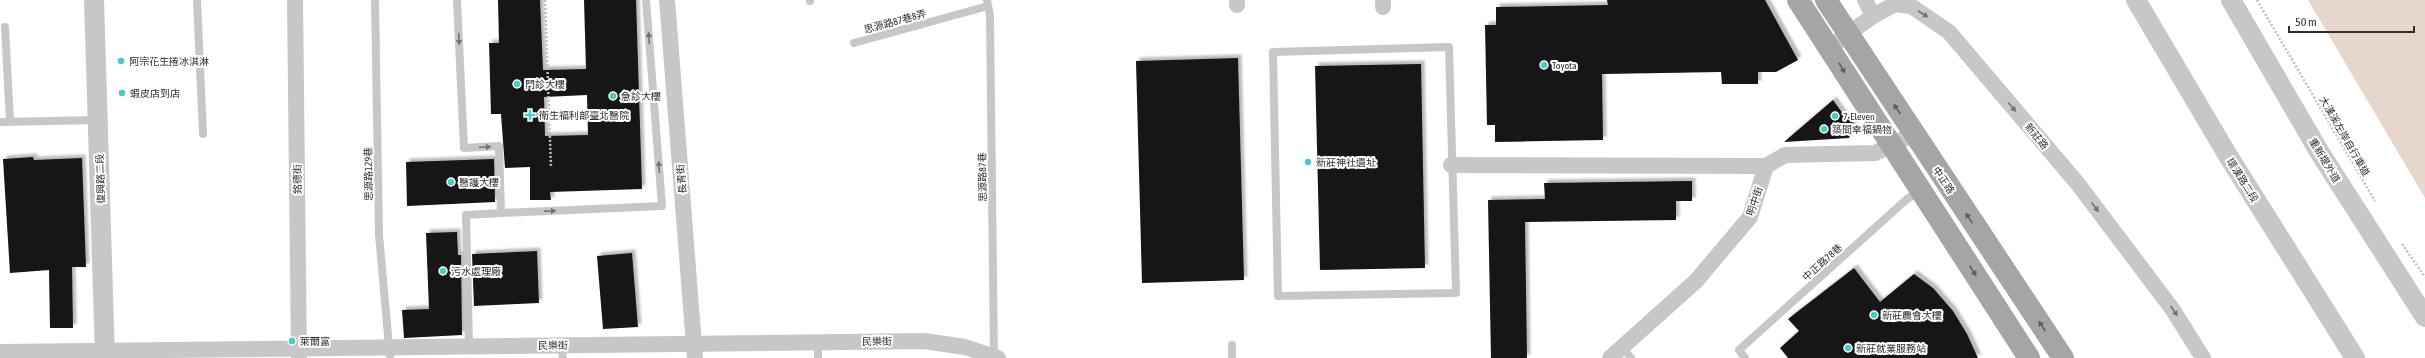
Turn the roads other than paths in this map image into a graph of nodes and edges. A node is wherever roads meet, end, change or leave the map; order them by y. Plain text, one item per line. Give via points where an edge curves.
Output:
1 (94, 0) edge
2 (198, 0) edge
3 (295, 0) edge
4 (375, 0) edge
5 (457, 0) edge
6 (646, 0) edge
7 (667, 0) edge
8 (1798, 0) edge
9 (1826, 0) edge
10 (1865, 0) edge
11 (2136, 0) edge
12 (2231, 0) edge
13 (988, 3) edge
14 (1873, 16) junction
15 (5, 27) dead end
16 (1848, 33) junction
17 (854, 43) dead end
18 (1829, 48) junction
19 (98, 120) junction
20 (0, 122) edge
21 (10, 122) junction
22 (204, 134) dead end
23 (1914, 134) junction
24 (1892, 146) junction
25 (1451, 165) junction
26 (1766, 166) junction
27 (1920, 191) junction
28 (500, 213) junction
29 (2425, 317) edge
30 (818, 342) junction
31 (1232, 345) dead end
32 (469, 346) junction
33 (695, 351) edge
34 (0, 352) edge
35 (490, 352) edge
36 (562, 352) edge
37 (299, 353) edge
38 (390, 353) edge
39 (1627, 353) edge
40 (220, 354) edge
41 (105, 355) edge
42 (995, 357) edge
43 (818, 358) edge
44 (1232, 358) edge
45 (1610, 358) edge
46 (1745, 358) edge
47 (2029, 358) edge
48 (2063, 358) edge
49 (2203, 358) edge
50 (2355, 358) edge

1 - 19 street, 復興路二段
2 - 22 lane
3 - 37 street, 銘德街
4 - 38 lane, 思源路129巷 via 379,235
5 -> 28 lane via 464,148 499,146
28 -> 6 lane via 662,206
7 - 33 street, 長青街
8 - 18 main road
9 - 16 main road, 中正路
10 - 14 street
11 - 50 street, 環漢路二段 via 2227,154
12 - 29 street, 重新堤外道 via 2324,160
13 - 17 lane, 思源路87巷8弄
13 - 42 lane, 思源路87巷
14 - 16 street, 新莊路
14 -> 49 street, 新莊路 via 1895,4 1910,6 1949,32 2078,184 2173,310
15 - 21 lane
16 - 18 street, 新莊路
23 -> 16 main road, 中正路
18 -> 24 main road
19 - 21 lane
19 - 41 street, 復興路二段
20 - 21 lane
23 - 24 street
48 -> 23 main road, 中正路
24 - 26 street via 1875,153 1785,156
24 - 27 main road
25 - 25 lane via 1449,47 1273,52 1278,296 1456,293
25 - 26 street
26 - 39 street, 明中街 via 1750,217 1696,281
27 - 46 lane, 中正路78巷 via 1907,199 1739,350
27 -> 47 main road
28 - 32 lane via 466,215
30 - 33 street, 民樂街
30 - 42 street, 民樂街 via 924,341 965,347
30 - 43 lane
31 - 44 lane
32 - 35 street, 民樂街
32 - 38 street, 民樂街
33 - 36 street, 民樂街
34 - 41 street, 民樂街
35 - 36 street, 民樂街
37 - 38 street, 民樂街
37 - 40 street, 民樂街
39 - 45 street, 明中街
40 - 41 street, 民樂街

